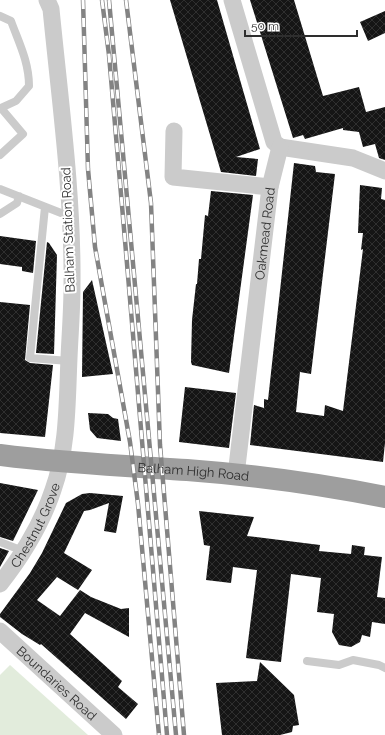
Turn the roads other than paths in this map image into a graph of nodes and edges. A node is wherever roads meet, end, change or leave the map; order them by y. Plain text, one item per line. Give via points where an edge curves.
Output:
1 (47, 0) edge
2 (232, 0) edge
3 (0, 16) edge
4 (1, 108) edge
5 (174, 131) dead end
6 (280, 147) junction
7 (0, 155) edge
8 (385, 171) edge
9 (270, 187) junction
10 (0, 189) edge
11 (20, 196) junction
12 (45, 207) junction
13 (69, 213) junction
14 (0, 214) edge
15 (69, 361) junction
16 (0, 455) edge
17 (61, 461) junction
18 (236, 475) junction
19 (385, 497) edge
20 (0, 542) edge
21 (23, 551) junction
22 (0, 584) edge
23 (0, 631) edge
24 (307, 661) dead end
25 (385, 668) edge
26 (114, 735) edge

1 - 13 street, Balham Station Road via 51,9
2 - 6 street via 274,142
3 - 4 lane via 11,21 26,57 29,75 29,86 16,101
4 - 7 lane via 23,134
5 - 9 street via 174,177
6 - 8 street via 353,158
6 - 9 street, Oakmead Road
9 - 18 street, Oakmead Road
10 - 11 lane
11 - 12 lane
11 - 14 lane via 17,204
12 - 13 lane
12 - 15 lane via 30,358
13 - 15 street, Balham Station Road via 72,286
15 - 17 street, Balham Station Road via 66,424
16 - 17 highway, Balham High Road
17 - 18 highway, Balham High Road
17 - 21 street, Chestnut Grove via 51,496
18 - 19 highway, Balham High Road
20 - 21 lane
21 - 22 street, Chestnut Grove
23 - 26 street, Boundaries Road
24 - 25 lane via 339,665 354,660 379,664

